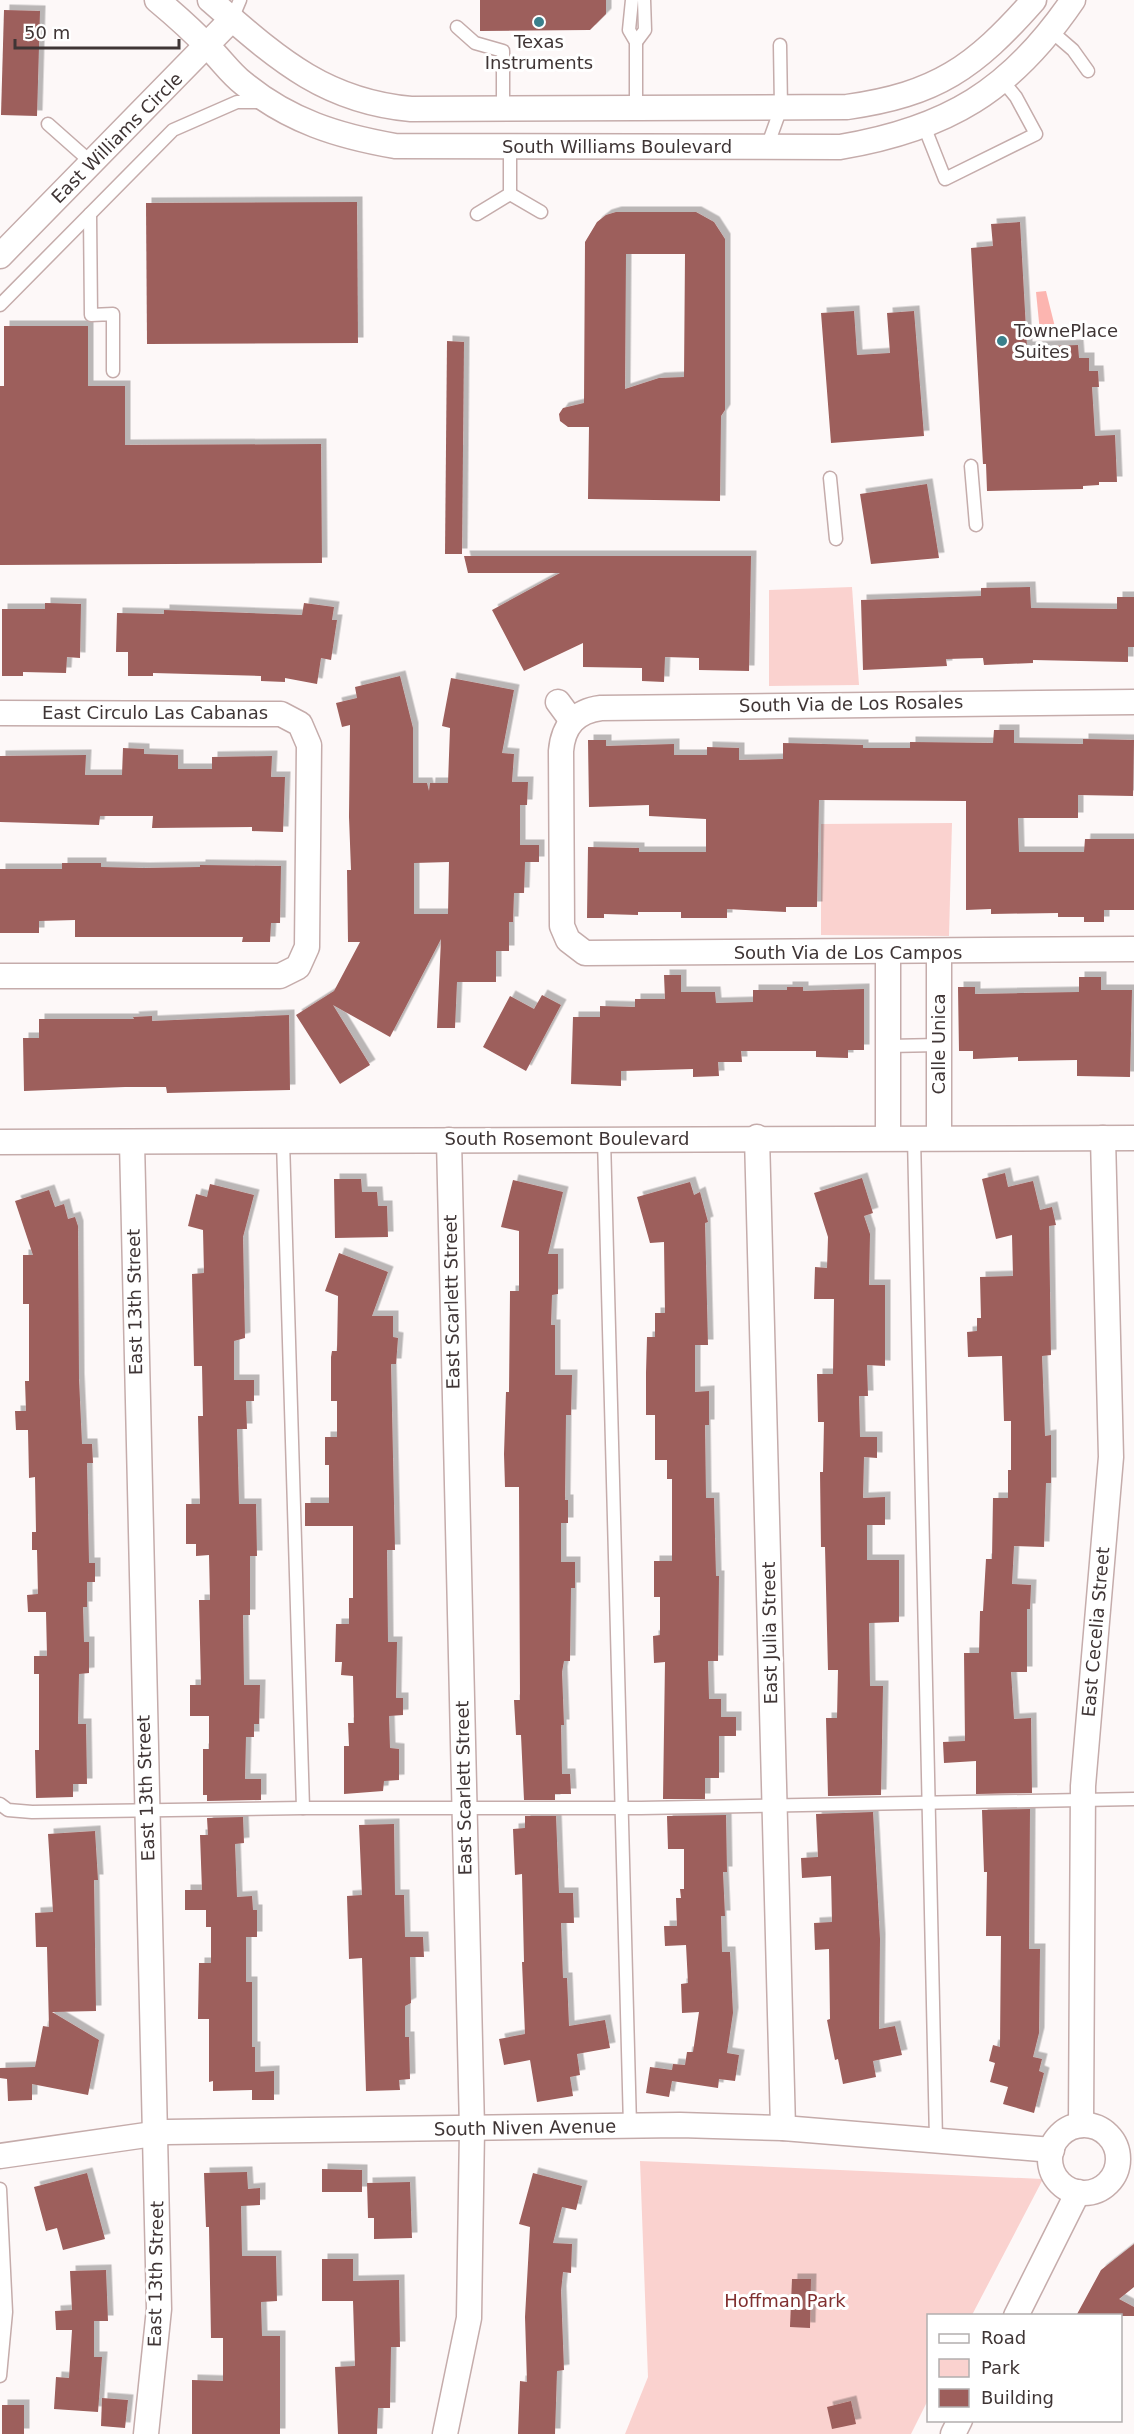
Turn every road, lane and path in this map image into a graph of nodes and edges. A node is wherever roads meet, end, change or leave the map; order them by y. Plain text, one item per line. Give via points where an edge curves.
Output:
1 (157, 0) edge
2 (210, 0) edge
3 (632, 0) edge
4 (644, 0) edge
5 (1034, 0) edge
6 (1073, 0) edge
7 (236, 10) edge
8 (456, 27) dead end
9 (1050, 31) junction
10 (636, 42) junction
11 (780, 45) dead end
12 (208, 46) junction
13 (1088, 70) dead end
14 (1002, 80) junction
15 (270, 103) junction
16 (636, 108) junction
17 (781, 108) junction
18 (503, 109) junction
19 (48, 124) dead end
20 (924, 126) junction
21 (510, 146) junction
22 (766, 147) junction
23 (92, 163) junction
24 (510, 194) junction
25 (541, 212) dead end
26 (90, 214) junction
27 (477, 214) dead end
28 (0, 256) edge
29 (0, 305) edge
30 (113, 371) dead end
31 (971, 466) dead end
32 (830, 478) dead end
33 (976, 525) dead end
34 (836, 539) dead end
35 (1134, 702) edge
36 (0, 713) edge
37 (562, 946) joint
38 (1134, 949) edge
39 (888, 952) junction
40 (939, 952) junction
41 (0, 976) edge
42 (939, 1045) junction
43 (888, 1046) junction
44 (758, 1137) junction
45 (888, 1137) junction
46 (914, 1137) junction
47 (939, 1137) junction
48 (1103, 1138) junction
49 (1134, 1138) edge
50 (604, 1139) junction
51 (448, 1140) junction
52 (283, 1141) junction
53 (0, 1142) edge
54 (132, 1142) junction
55 (1084, 1799) junction
56 (1134, 1800) edge
57 (928, 1802) junction
58 (0, 1804) edge
59 (774, 1805) junction
60 (303, 1808) junction
61 (465, 1808) junction
62 (621, 1808) junction
63 (147, 1810) junction
64 (1081, 2125) junction
65 (630, 2126) junction
66 (783, 2128) junction
67 (472, 2129) junction
68 (156, 2134) junction
69 (936, 2140) junction
70 (1052, 2150) junction
71 (0, 2156) edge
72 (1125, 2170) edge
73 (0, 2189) edge
74 (1078, 2192) junction
75 (1017, 2314) edge
76 (0, 2376) edge
77 (146, 2434) edge
78 (445, 2434) edge

1 - 12 street, South Williams Boulevard
2 - 7 street
3 - 10 lane via 629,30
4 - 10 lane via 645,30
5 - 17 street via 974,60 940,83 886,102
6 - 9 street, South Williams Boulevard
7 - 12 street, East Williams Circle
7 - 18 street via 306,77 338,93 378,106
8 - 18 lane via 475,43 503,51
9 - 13 lane via 1073,50
9 - 14 street, South Williams Boulevard
10 - 16 lane
11 - 17 lane
12 - 15 street, South Williams Boulevard via 242,82
12 - 23 street, East Williams Circle
14 - 20 street, South Williams Boulevard via 948,117
14 - 20 lane via 1036,134 945,179
15 - 21 street, South Williams Boulevard via 304,123 367,141 395,146
15 - 26 lane via 237,102 173,130
16 - 17 street
16 - 18 street
17 - 22 lane
19 - 23 lane
20 - 22 street, South Williams Boulevard via 840,147
21 - 22 street, South Williams Boulevard
21 - 24 lane
23 - 28 street, East Williams Circle
24 - 25 lane
24 - 27 lane
26 - 29 lane
26 - 30 lane via 91,315 113,314
31 - 33 lane
32 - 34 lane
35 - 37 street, South Via de Los Rosales via 613,708 565,712 561,751
36 - 41 street, East Circulo Las Cabanas via 281,714 300,724 309,745 307,947 298,968 280,976
37 - 39 street, South Via de Los Campos via 597,955
38 - 40 street, South Via de Los Campos
39 - 40 street, South Via de Los Campos
39 - 43 street
40 - 42 street, Calle Unica
42 - 43 lane
42 - 47 street, Calle Unica
43 - 45 street
44 - 45 street, South Rosemont Boulevard
44 - 50 street, South Rosemont Boulevard
44 - 59 street, East Julia Street
45 - 46 street, South Rosemont Boulevard
46 - 47 street, South Rosemont Boulevard
46 - 57 lane
47 - 48 street, South Rosemont Boulevard
48 - 49 street, South Rosemont Boulevard
48 - 55 street, East Cecelia Street via 1111,1457
50 - 51 street, South Rosemont Boulevard
50 - 62 lane
51 - 52 street, South Rosemont Boulevard
51 - 61 street, East Scarlett Street
52 - 54 street, South Rosemont Boulevard
52 - 60 lane
53 - 54 street, South Rosemont Boulevard
54 - 63 street, East 13th Street
55 - 56 lane
55 - 57 lane
55 - 64 street, East Cecelia Street
57 - 59 lane
57 - 69 lane
58 - 63 lane via 8,1810 32,1812
59 - 62 lane
59 - 66 street, East Julia Street
60 - 61 lane
60 - 63 lane
61 - 62 lane
61 - 67 street, East Scarlett Street
62 - 65 lane
63 - 68 street, East 13th Street
64 - 70 street via 1066,2129
64 - 72 street via 1098,2127 1106,2133
65 - 66 street, South Niven Avenue
65 - 67 street, South Niven Avenue
66 - 69 street, South Niven Avenue
67 - 68 street, South Niven Avenue
67 - 78 street, East Scarlett Street via 469,2318
68 - 71 street, South Niven Avenue
68 - 77 street, East 13th Street via 159,2309
69 - 70 street, South Niven Avenue
70 - 74 street via 1050,2166 1054,2176
72 - 74 street via 1101,2188
73 - 76 lane via 6,2312
74 - 75 street

